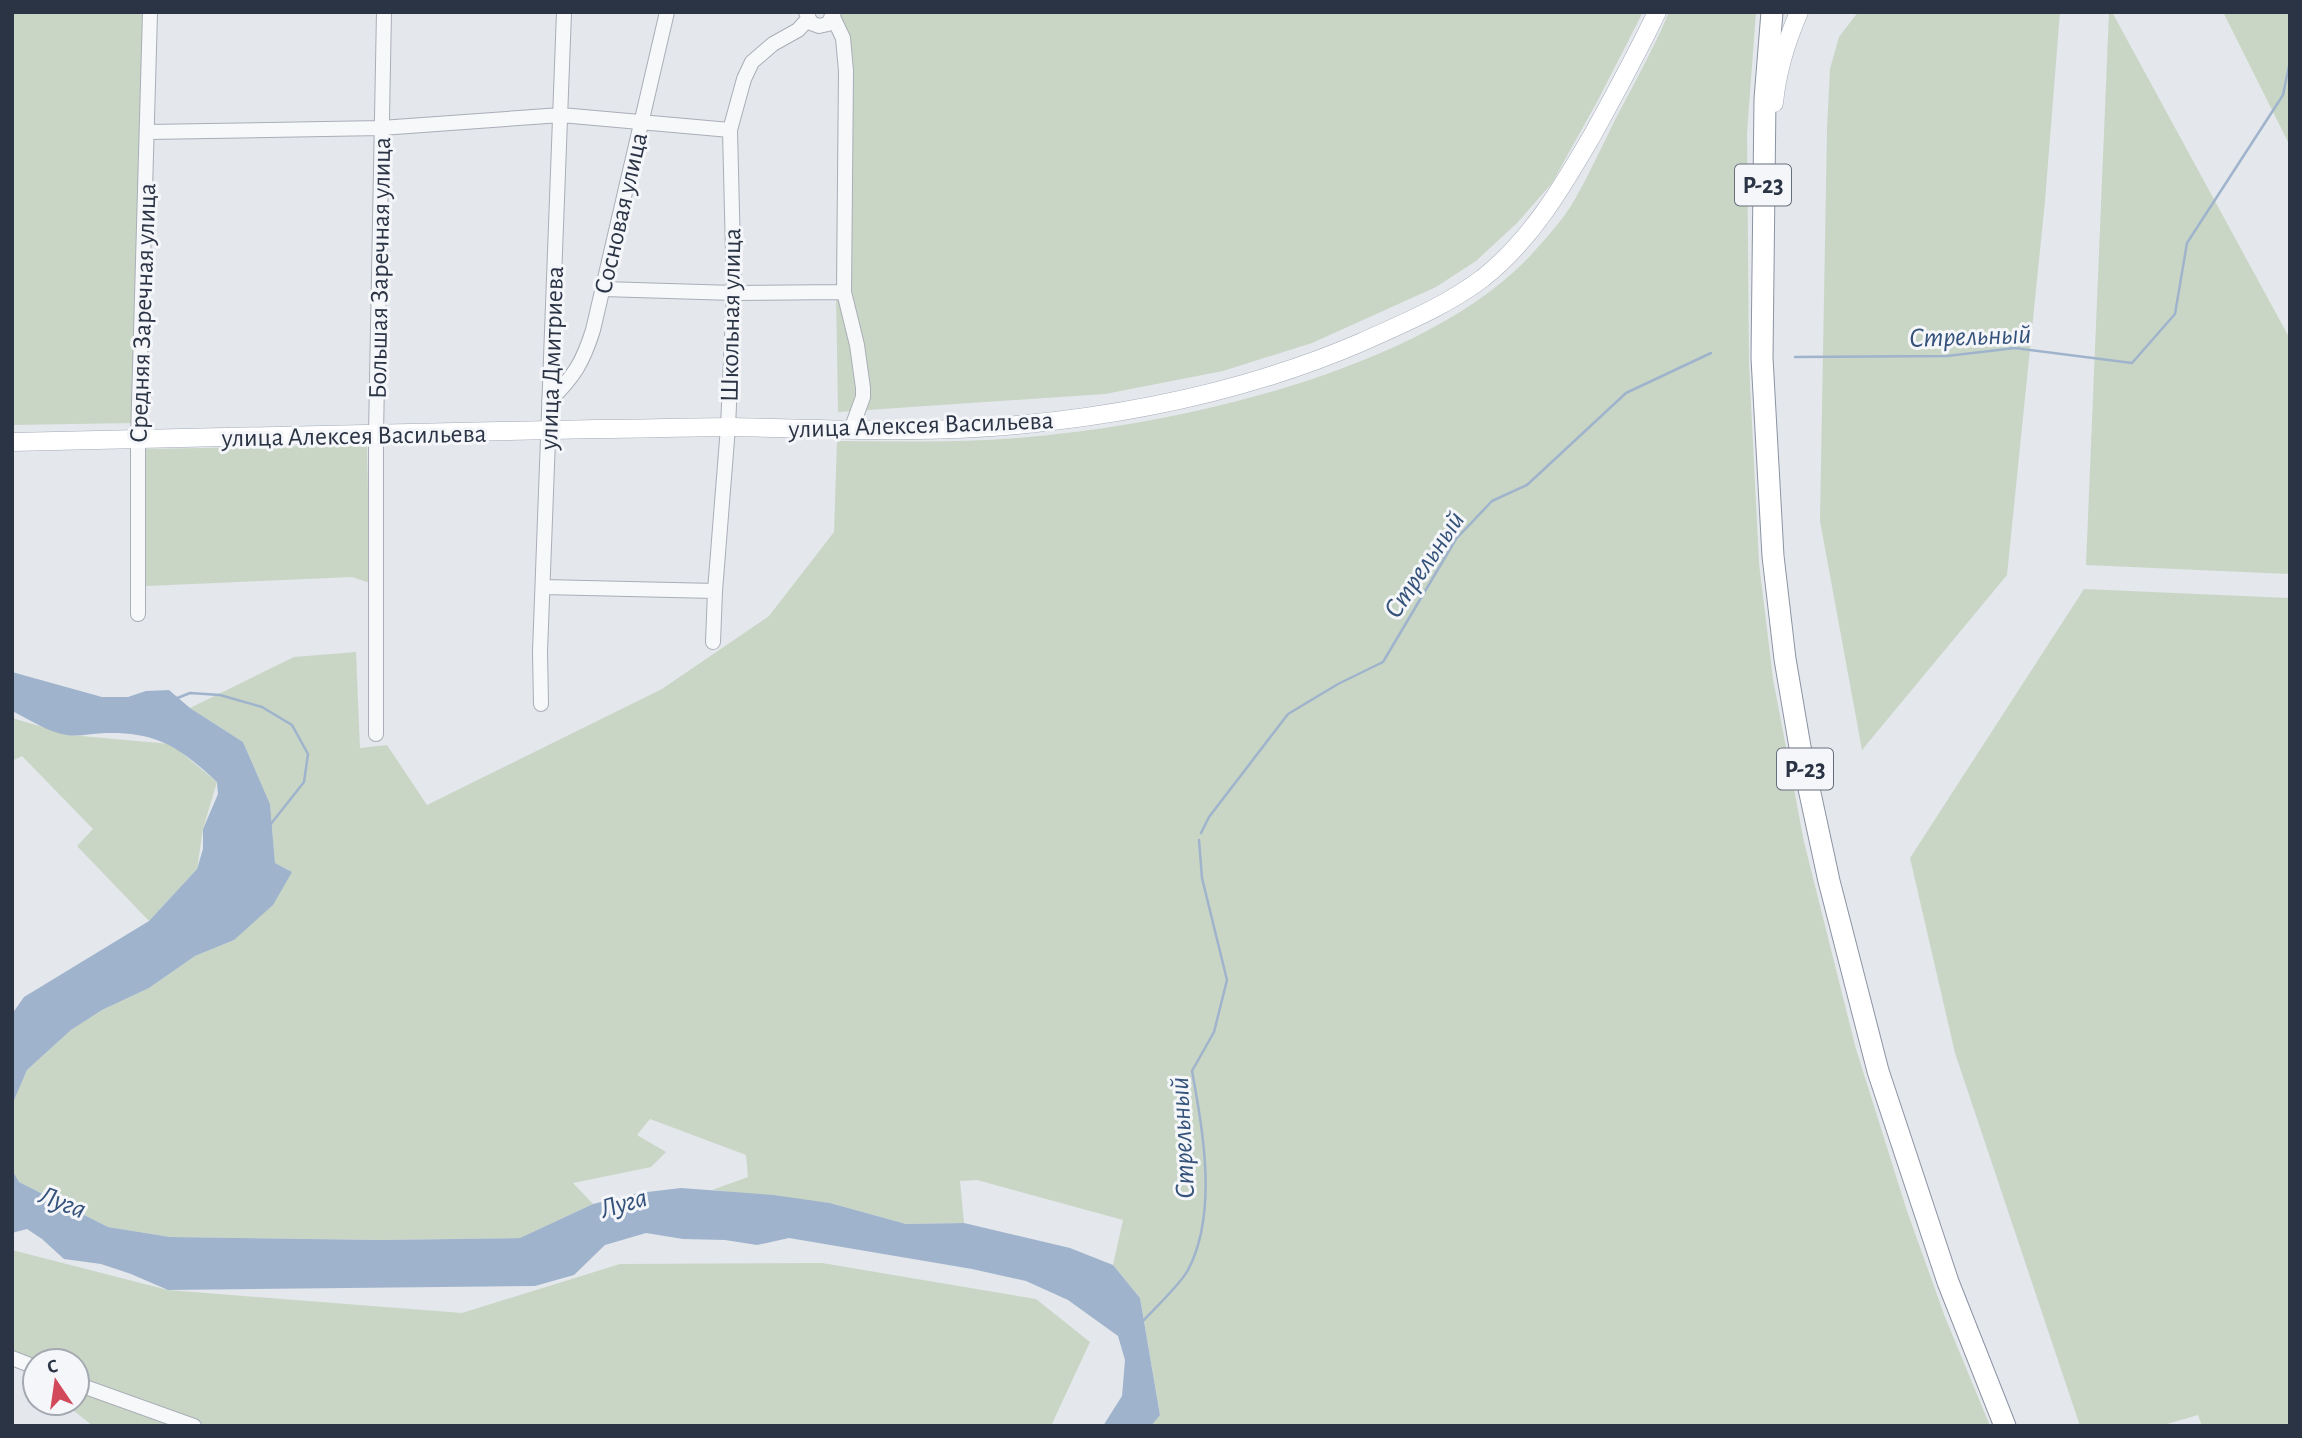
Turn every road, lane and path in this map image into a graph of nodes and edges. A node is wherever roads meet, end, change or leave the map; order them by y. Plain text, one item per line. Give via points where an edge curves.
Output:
1 (150, 12) edge
2 (384, 12) edge
3 (564, 12) edge
4 (667, 12) edge
5 (1657, 12) edge
6 (1772, 12) edge
7 (1799, 12) edge
8 (833, 14) edge
9 (807, 16) edge
10 (561, 115) junction
11 (640, 123) junction
12 (381, 128) junction
13 (730, 130) junction
14 (148, 132) junction
15 (603, 289) junction
16 (844, 292) junction
17 (734, 293) junction
18 (1762, 358) junction
19 (549, 401) junction
20 (728, 427) junction
21 (549, 430) junction
22 (851, 430) junction
23 (376, 434) junction
24 (138, 440) junction
25 (12, 442) edge
26 (543, 587) junction
27 (715, 591) junction
28 (138, 614) dead end
29 (713, 642) dead end
30 (541, 704) dead end
31 (376, 734) dead end
32 (91, 1389) edge
33 (194, 1426) edge
34 (2005, 1426) edge

1 - 14 street, Средняя Заречная улица
2 - 12 street, Большая Заречная улица
3 - 10 street, улица Дмитриева
4 - 11 street, Сосновая улица
5 - 22 main road, улица Алексея Васильева via 1618,90 1545,212 1508,256 1446,302 1332,355 1272,376 1154,406 1014,425
6 - 18 highway, Р-23 via 1765,99
7 - 18 main road via 1776,82
8 - 9 street via 828,24 819,26
8 - 16 street via 843,38 846,71
9 - 13 street, Школьная улица via 798,30 752,62
10 - 11 street
10 - 12 street
10 - 19 street, улица Дмитриева
11 - 13 street
11 - 15 street, Сосновая улица
12 - 14 street
12 - 23 street, Большая Заречная улица
13 - 17 street, Школьная улица
14 - 24 street, Средняя Заречная улица
15 - 17 street
15 - 19 street, Сосновая улица via 584,358
16 - 17 street
16 - 22 street via 863,388
17 - 20 street, Школьная улица
18 - 34 highway, Р-23 via 1782,634 1829,881 1901,1144 1948,1282
19 - 21 street, улица Дмитриева
20 - 21 main road, улица Алексея Васильева
20 - 22 main road, улица Алексея Васильева
20 - 27 street, Школьная улица
21 - 23 main road, улица Алексея Васильева
21 - 26 street, улица Дмитриева
23 - 24 main road, улица Алексея Васильева
23 - 31 street, Большая Заречная улица
24 - 25 main road, улица Алексея Васильева
24 - 28 street, Средняя Заречная улица
26 - 27 street
26 - 30 street, улица Дмитриева
27 - 29 street, Школьная улица
32 - 33 street

